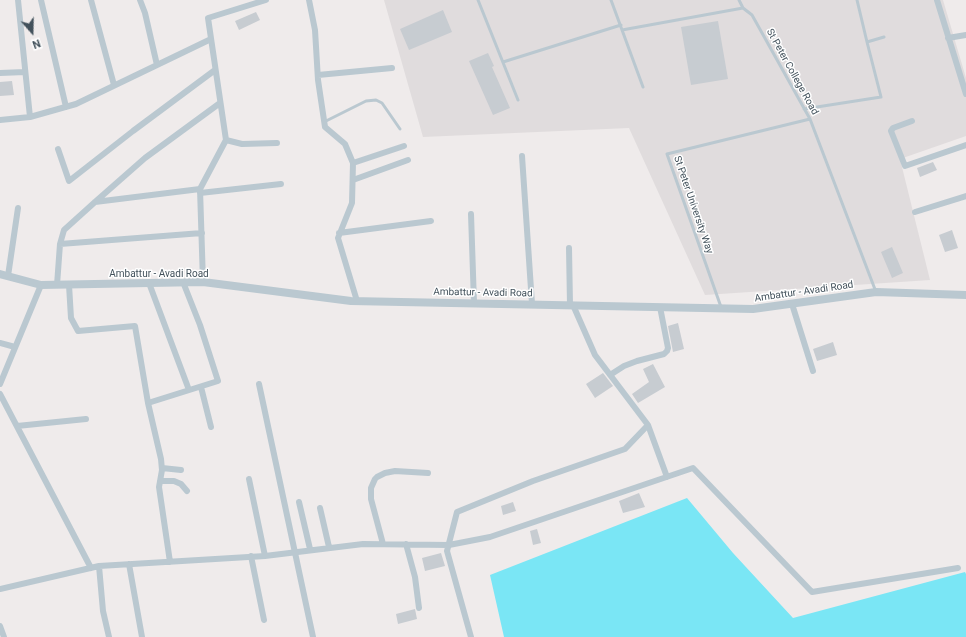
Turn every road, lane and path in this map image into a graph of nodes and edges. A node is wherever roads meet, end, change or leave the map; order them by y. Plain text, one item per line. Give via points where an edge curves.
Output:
1 (18, 0) edge
2 (41, 0) edge
3 (91, 0) edge
4 (140, 0) edge
5 (266, 0) edge
6 (309, 0) edge
7 (478, 0) edge
8 (612, 0) edge
9 (739, 0) edge
10 (857, 0) edge
11 (937, 0) edge
12 (246, 3) edge
13 (743, 8) junction
14 (620, 25) junction
15 (622, 30) junction
16 (966, 35) edge
17 (884, 37) dead end
18 (948, 38) junction
19 (211, 39) junction
20 (867, 42) junction
21 (503, 62) junction
22 (157, 65) junction
23 (392, 68) dead end
24 (215, 70) junction
25 (0, 72) edge
26 (25, 72) junction
27 (318, 75) junction
28 (114, 85) junction
29 (642, 87) dead end
30 (966, 94) edge
31 (518, 100) dead end
32 (220, 103) junction
33 (66, 107) junction
34 (804, 109) junction
35 (30, 118) junction
36 (810, 119) junction
37 (0, 120) edge
38 (912, 121) dead end
39 (324, 122) junction
40 (400, 130) dead end
41 (226, 140) junction
42 (277, 143) dead end
43 (404, 146) dead end
44 (966, 146) edge
45 (58, 150) dead end
46 (522, 156) dead end
47 (408, 160) dead end
48 (353, 163) junction
49 (353, 180) junction
50 (282, 184) dead end
51 (200, 191) junction
52 (966, 196) edge
53 (95, 202) junction
54 (18, 208) dead end
55 (915, 212) dead end
56 (471, 214) dead end
57 (431, 221) dead end
58 (340, 233) junction
59 (202, 234) junction
60 (60, 244) junction
61 (569, 248) dead end
62 (4, 275) edge
63 (183, 282) junction
64 (203, 282) junction
65 (149, 283) junction
66 (41, 285) junction
67 (57, 285) junction
68 (69, 285) junction
69 (876, 292) junction
70 (966, 295) edge
71 (357, 301) junction
72 (474, 303) junction
73 (532, 304) junction
74 (792, 304) junction
75 (571, 305) junction
76 (660, 307) junction
77 (721, 308) junction
78 (0, 343) edge
79 (15, 347) junction
80 (813, 371) dead end
81 (2, 374) edge
82 (610, 376) junction
83 (0, 384) edge
84 (259, 384) dead end
85 (201, 387) junction
86 (189, 390) junction
87 (0, 394) edge
88 (148, 403) junction
89 (86, 419) dead end
90 (648, 425) junction
91 (17, 426) junction
92 (211, 427) dead end
93 (162, 468) junction
94 (181, 470) dead end
95 (428, 473) dead end
96 (667, 476) junction
97 (248, 479) dead end
98 (160, 481) junction
99 (187, 491) dead end
100 (299, 502) dead end
101 (320, 508) dead end
102 (383, 544) junction
103 (406, 544) junction
104 (449, 545) junction
105 (329, 547) junction
106 (310, 549) junction
107 (295, 551) junction
108 (251, 556) junction
109 (265, 556) junction
110 (170, 562) junction
111 (130, 564) junction
112 (99, 566) junction
113 (91, 568) junction
114 (958, 568) dead end
115 (0, 589) edge
116 (419, 608) dead end
117 (264, 620) dead end
118 (0, 626) edge
119 (4, 637) edge
120 (109, 637) edge
121 (142, 637) edge
122 (313, 637) edge
123 (471, 637) edge

1 - 26 street
2 - 33 street
3 - 28 street
4 - 22 street
5 - 12 street
6 - 27 street via 315,30
7 - 21 lane
8 - 14 lane
9 - 13 lane, St Peter College Road
10 - 20 lane
11 - 18 street
12 - 19 street via 208,18
13 - 15 lane
13 - 34 lane, St Peter College Road via 752,15
14 - 15 lane
14 - 21 lane
15 - 29 lane
16 - 18 street
17 - 20 lane
18 - 30 street
19 - 22 street
19 - 24 street
20 - 34 lane via 881,97
21 - 31 lane
22 - 28 street
23 - 27 street
24 - 32 street
24 - 45 street via 70,181
25 - 26 street
26 - 35 street
27 - 39 street
28 - 33 street
32 - 41 street
32 - 53 street via 144,158
33 - 35 street
34 - 36 lane, St Peter College Road
35 - 37 street
36 - 69 lane, St Peter College Road
36 - 77 lane, St Peter University Way via 667,154
38 - 44 street via 891,131 904,166
39 - 40 lane via 366,101 376,100 382,103
39 - 48 street via 325,127 345,144
41 - 42 street via 242,144
41 - 51 street
43 - 48 street
46 - 73 street
47 - 49 street
48 - 49 street
49 - 58 street via 352,203
50 - 51 street
51 - 53 street
51 - 59 street
52 - 55 street
53 - 60 street via 64,230
54 - 62 street
56 - 72 street
57 - 58 street
58 - 71 street via 338,238
59 - 60 street
59 - 64 street
60 - 67 street
61 - 75 street
62 - 66 street, Ambattur - Avadi Road
63 - 64 street, Ambattur - Avadi Road
63 - 65 street, Ambattur - Avadi Road
63 - 85 street via 218,381
64 - 71 street, Ambattur - Avadi Road
65 - 68 street, Ambattur - Avadi Road
65 - 86 street
66 - 67 street, Ambattur - Avadi Road
66 - 79 street
67 - 68 street, Ambattur - Avadi Road
68 - 88 street via 71,318 78,331 135,326
69 - 70 street, Ambattur - Avadi Road
69 - 74 street, Ambattur - Avadi Road
71 - 72 street, Ambattur - Avadi Road
72 - 73 street, Ambattur - Avadi Road
73 - 75 street, Ambattur - Avadi Road
74 - 77 street, Ambattur - Avadi Road via 753,309
74 - 80 street
75 - 76 street, Ambattur - Avadi Road
75 - 82 street via 595,355
76 - 77 street, Ambattur - Avadi Road
76 - 82 street via 667,351 624,366
78 - 79 street
79 - 81 street
81 - 83 street
82 - 90 street
84 - 107 street
85 - 86 street
85 - 92 street
86 - 88 street
87 - 91 street
88 - 93 street
89 - 91 street
90 - 96 street
90 - 104 street via 624,449 533,481 457,512
91 - 113 street
93 - 94 street
93 - 98 street
95 - 102 street via 394,471 375,479 371,488 371,499
96 - 104 street via 490,537
96 - 114 street via 693,468 812,592
97 - 109 street
98 - 99 street via 174,481 182,484
98 - 110 street
100 - 106 street
101 - 105 street
102 - 103 street
102 - 105 street
103 - 104 street
103 - 116 street via 415,577
104 - 123 street via 447,551
105 - 106 street
106 - 107 street
107 - 109 street
107 - 122 street
108 - 109 street
108 - 110 street
108 - 117 street
110 - 111 street
111 - 112 street
111 - 121 street
112 - 113 street
112 - 120 street via 103,611
113 - 115 street
118 - 119 street

